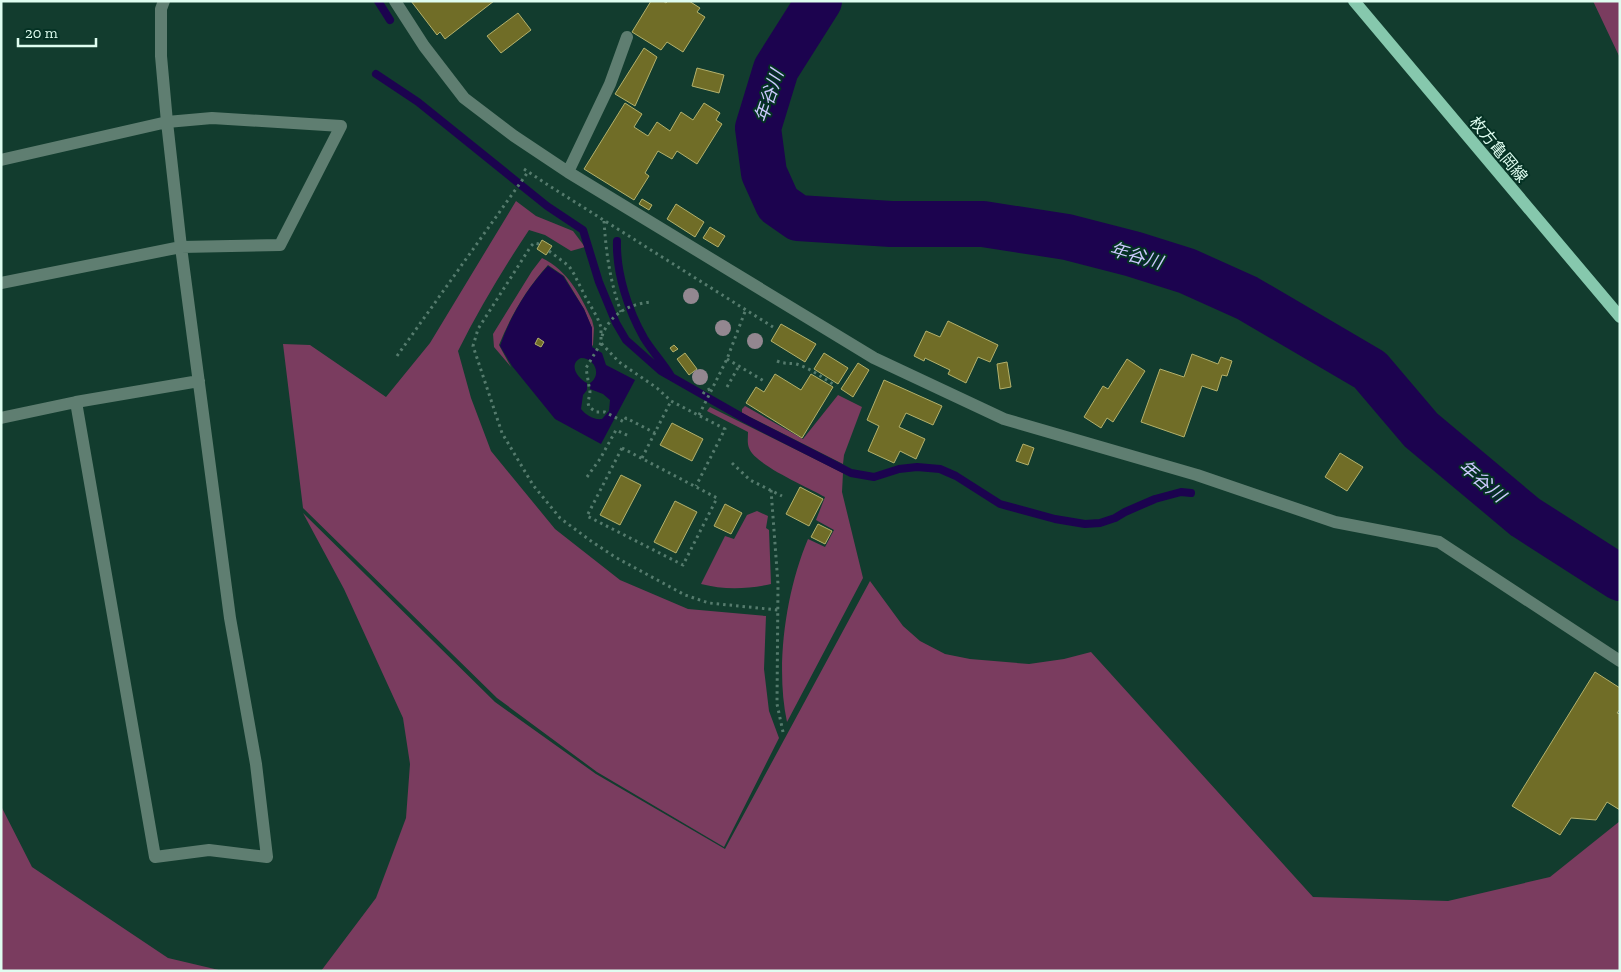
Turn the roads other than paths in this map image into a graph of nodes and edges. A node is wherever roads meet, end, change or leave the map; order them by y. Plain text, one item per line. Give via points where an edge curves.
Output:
1 (164, 1) edge
2 (395, 1) edge
3 (1354, 1) edge
4 (627, 37) dead end
5 (167, 122) junction
6 (1, 160) edge
7 (568, 172) junction
8 (181, 247) junction
9 (1, 283) edge
10 (1620, 317) edge
11 (199, 381) junction
12 (76, 402) junction
13 (1, 418) edge
14 (1620, 661) edge

1 - 5 street via 161,9 161,56
2 - 7 street via 464,98
3 - 10 main road, 枚方亀岡線
4 - 7 street via 610,84
5 - 6 street
5 - 8 street
5 - 8 street via 212,118 341,126 280,246
7 - 14 street via 874,358 1004,419 1197,475 1335,522 1438,542
8 - 9 street
8 - 11 street
11 - 12 street
11 - 12 street via 230,618 256,764 267,858 209,850 156,857
12 - 13 street

